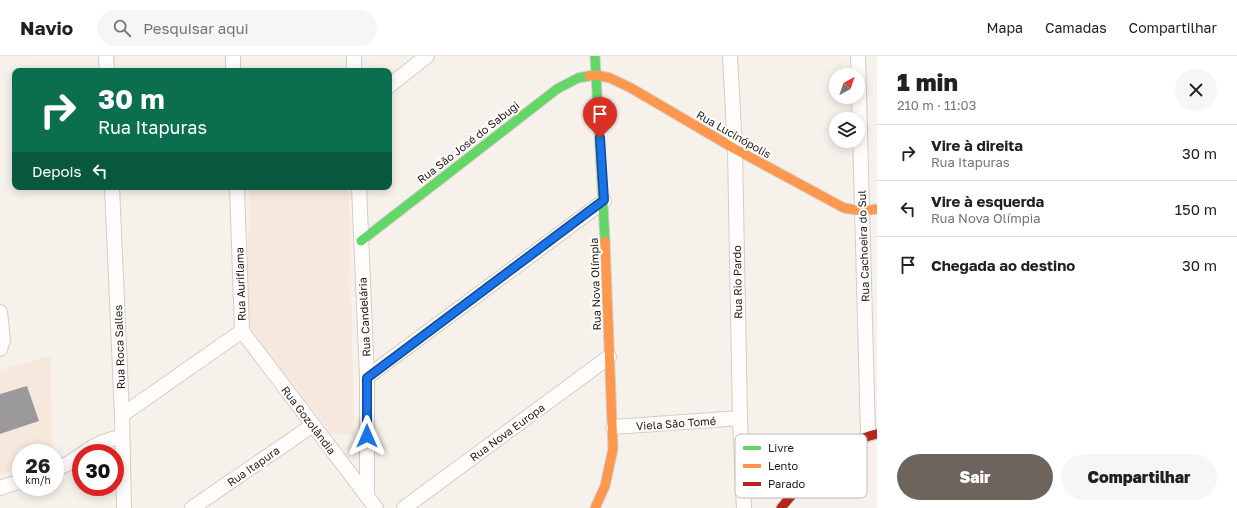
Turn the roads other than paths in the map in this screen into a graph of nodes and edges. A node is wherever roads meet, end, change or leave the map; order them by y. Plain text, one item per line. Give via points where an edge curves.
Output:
1 (106, 56) edge
2 (233, 56) edge
3 (354, 56) edge
4 (427, 56) edge
5 (596, 56) edge
6 (730, 56) edge
7 (858, 56) edge
8 (107, 68) edge
9 (233, 68) edge
10 (354, 68) edge
11 (596, 74) junction
12 (392, 84) edge
13 (735, 149) junction
14 (112, 190) edge
15 (237, 190) edge
16 (359, 190) edge
17 (604, 200) junction
18 (877, 208) edge
19 (862, 211) junction
20 (361, 241) junction
21 (0, 312) edge
22 (242, 331) junction
23 (0, 349) edge
24 (609, 357) junction
25 (367, 378) junction
26 (122, 415) junction
27 (740, 418) junction
28 (313, 425) junction
29 (613, 427) junction
30 (741, 434) edge
31 (873, 435) edge
32 (122, 437) junction
33 (97, 444) edge
34 (12, 484) edge
35 (0, 488) edge
36 (367, 495) junction
37 (744, 498) edge
38 (789, 498) edge
39 (124, 508) edge
40 (192, 508) edge
41 (376, 508) edge
42 (404, 508) edge
43 (595, 508) edge
44 (744, 508) edge
45 (781, 508) edge

1 - 8 street
2 - 9 street
3 - 10 street
4 - 12 street
5 - 11 street, Rua Nova Olímpia
6 - 13 street, Rua Rio Pardo
7 - 19 street, Rua Cachoeira do Sul
11 - 13 street, Rua Lucinópolis via 631,88
11 - 17 street, Rua Nova Olímpia
11 - 20 street, Rua São José do Sabugi via 578,78 557,89
13 - 19 street, Rua Lucinópolis via 844,208
13 - 27 street, Rua Rio Pardo
14 - 26 street, Rua Roca Salles
15 - 22 street, Rua Auriflama
16 - 20 street, Rua Candelária
17 - 24 street, Rua Nova Olímpia
17 - 25 street
18 - 19 street
19 - 31 street, Rua Cachoeira do Sul
20 - 25 street, Rua Candelária
21 - 23 street via 3,340
22 - 26 street, Rua Auriflama
22 - 28 street, Rua Gozolândia
24 - 29 street, Rua Nova Olímpia
24 - 42 street, Rua Nova Europa
25 - 36 street, Rua Candelária
26 - 32 street, Rua Roca Salles
27 - 29 street, Viela São Tomé
27 - 30 street, Rua Rio Pardo
28 - 36 street, Rua Gozolândia
28 - 40 street, Rua Itapura
29 - 43 street, Rua Nova Olímpia via 609,476 603,495
32 - 33 street
32 - 39 street, Rua Roca Salles
34 - 35 street
36 - 41 street, Rua Gozolândia
37 - 44 street, Rua Rio Pardo
38 - 45 street

